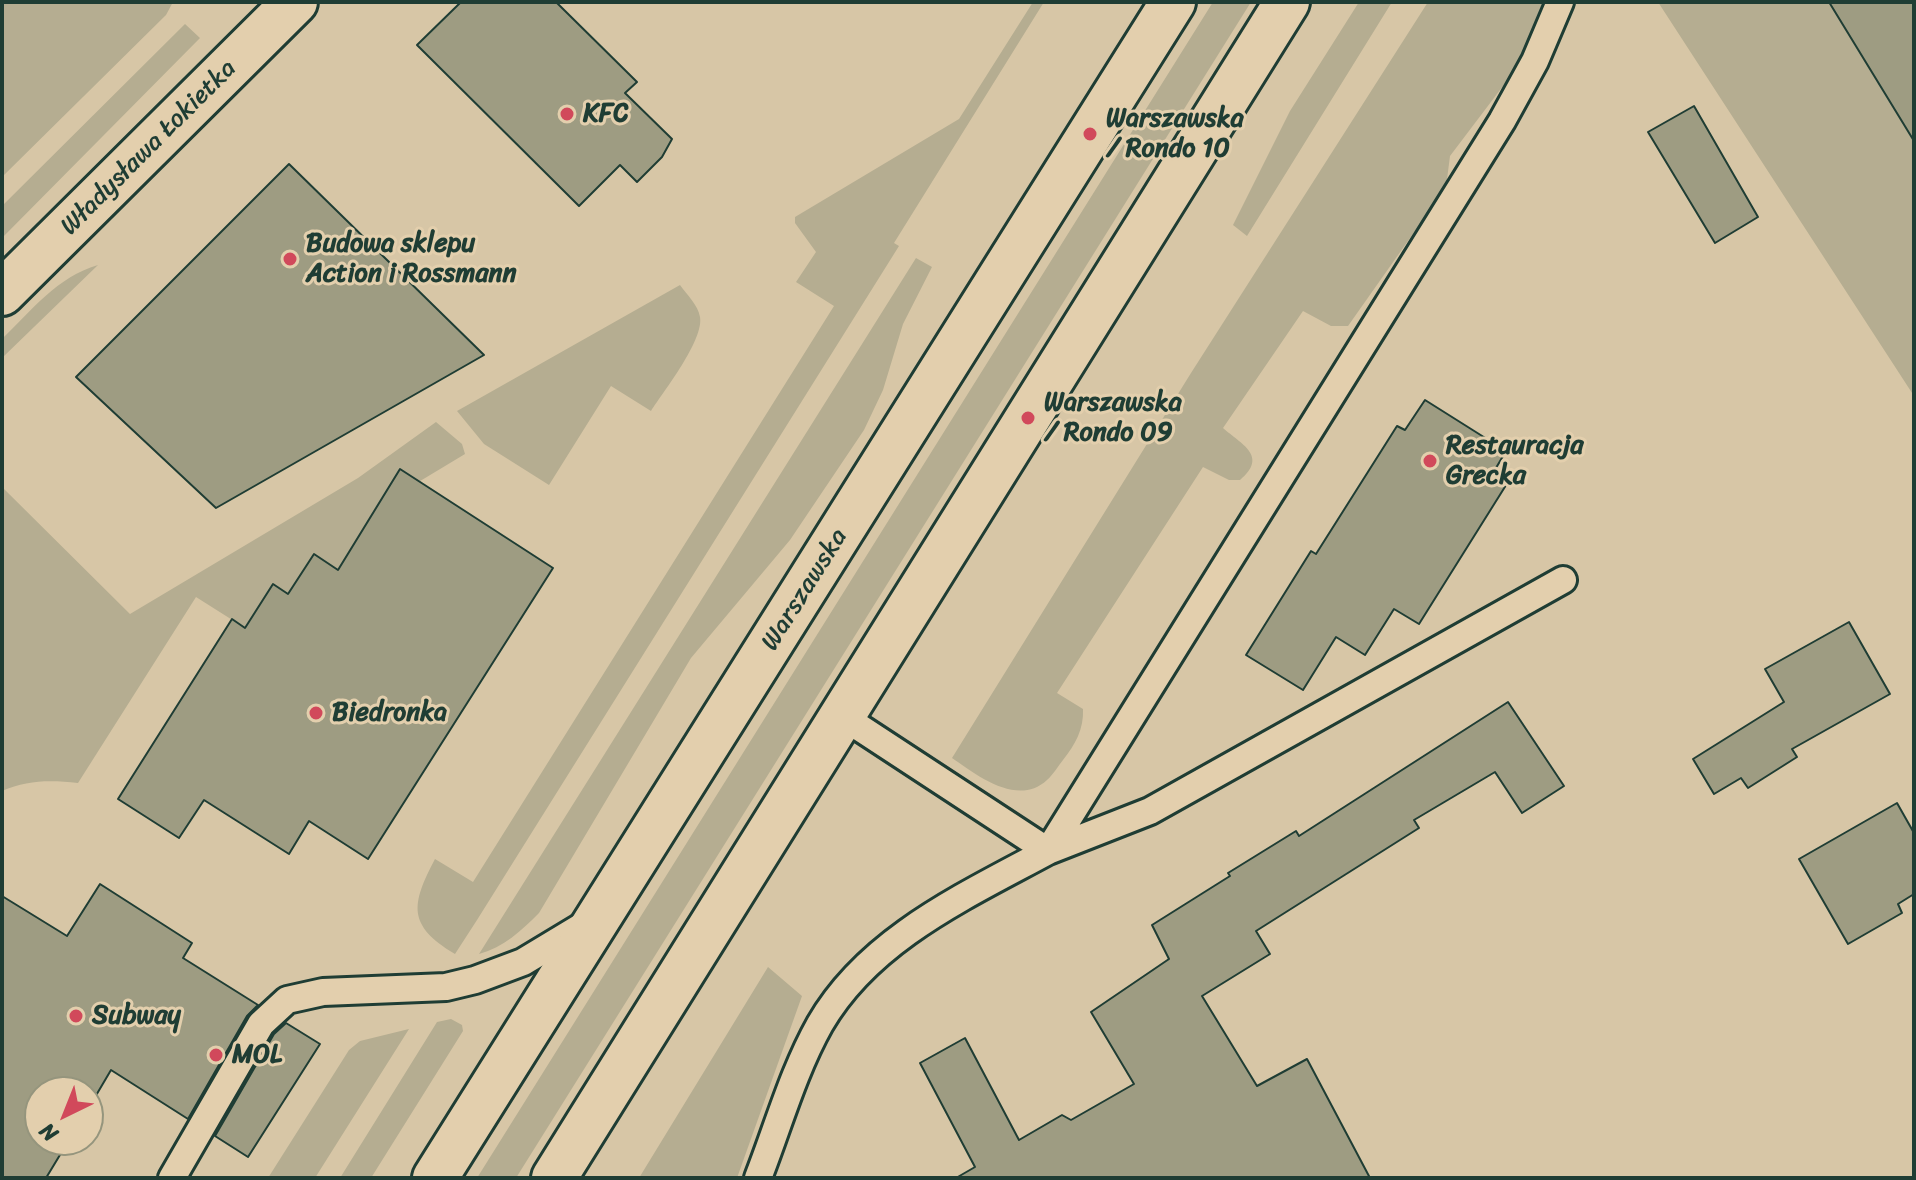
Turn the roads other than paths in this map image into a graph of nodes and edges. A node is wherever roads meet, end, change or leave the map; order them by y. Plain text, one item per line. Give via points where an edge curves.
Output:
1 (295, 2) edge
2 (1173, 2) edge
3 (1287, 2) edge
4 (1560, 2) edge
5 (2, 293) edge
6 (1563, 580) dead end
7 (842, 716) junction
8 (1048, 851) junction
9 (602, 913) junction
10 (172, 1178) edge
11 (435, 1178) edge
12 (554, 1178) edge
13 (758, 1178) edge

1 - 5 main road, Władysława Łokietka
2 - 9 main road, Warszawska
3 - 7 main road
4 - 8 lane via 1502,121
6 - 8 lane via 1150,811
7 - 8 lane
7 - 12 main road
8 - 13 lane via 942,909 881,952 845,989 801,1065
9 - 10 lane via 501,972 446,987 287,1000 261,1024
9 - 11 main road, Warszawska

